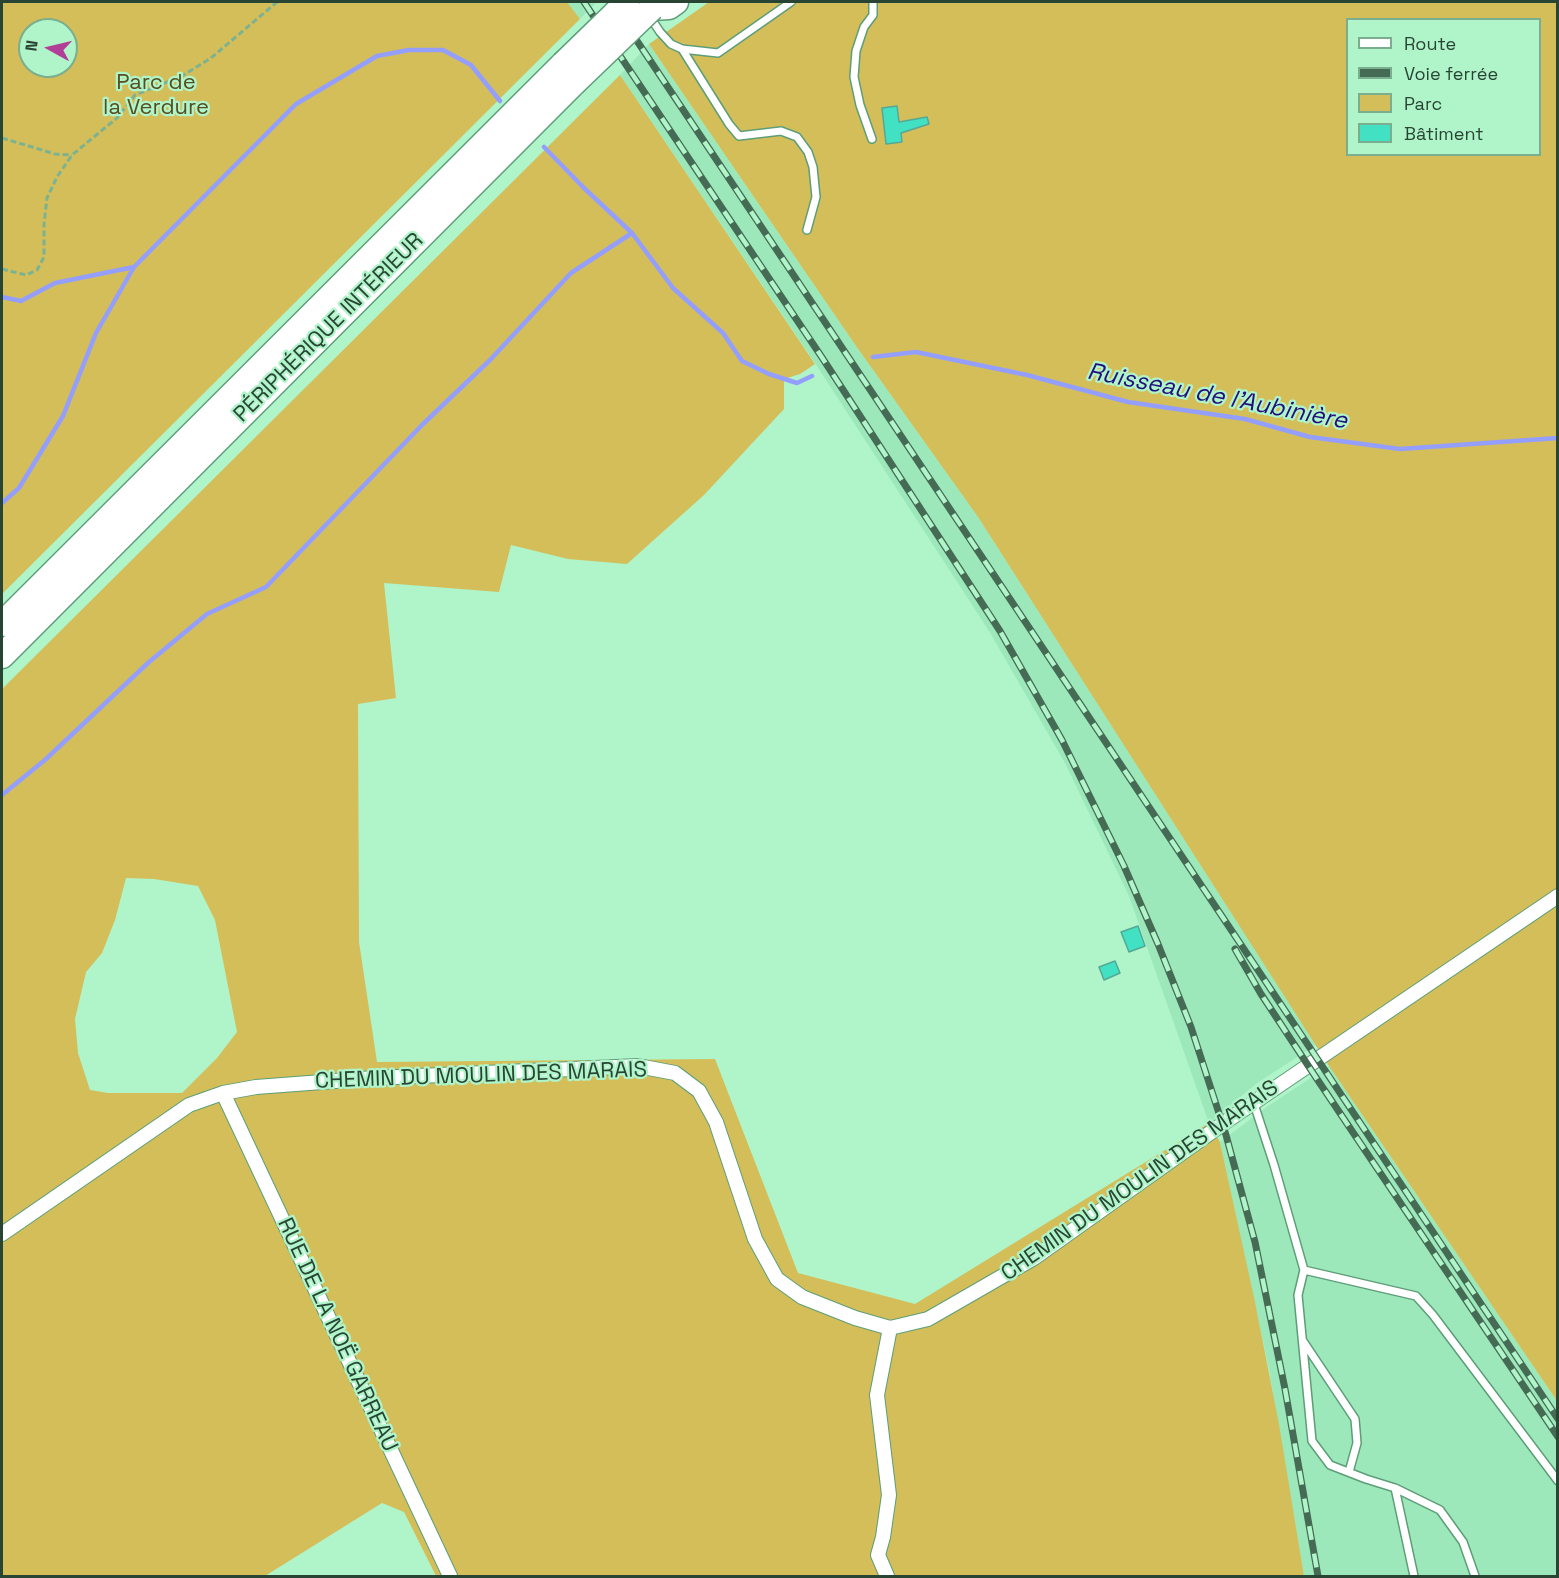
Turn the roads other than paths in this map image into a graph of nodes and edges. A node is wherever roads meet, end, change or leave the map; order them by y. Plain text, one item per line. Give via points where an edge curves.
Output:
1 (627, 2) edge
2 (676, 2) edge
3 (791, 2) edge
4 (873, 2) edge
5 (650, 4) edge
6 (682, 49) junction
7 (568, 73) junction
8 (872, 139) dead end
9 (807, 230) dead end
10 (2, 624) edge
11 (2, 656) edge
12 (1557, 896) edge
13 (223, 1093) junction
14 (1252, 1103) junction
15 (2, 1234) edge
16 (1304, 1270) junction
17 (890, 1328) junction
18 (1302, 1339) junction
19 (1349, 1472) junction
20 (1557, 1481) edge
21 (1395, 1488) junction
22 (450, 1576) edge
23 (887, 1576) edge
24 (1414, 1576) edge
25 (1475, 1576) edge

1 - 7 highway, bridge
2 - 5 highway via 669,7
3 - 6 lane via 718,53
4 - 8 lane via 873,15 864,27 856,51 854,77
5 - 6 lane via 660,32
5 - 7 highway, PÉRIPHÉRIQUE INTÉRIEUR, bridge
6 - 9 lane via 739,136 782,131 797,137 808,152 816,197
7 - 10 highway
7 - 11 highway, PÉRIPHÉRIQUE INTÉRIEUR
12 - 14 street, CHEMIN DU MOULIN DES MARAIS
13 - 15 street, CHEMIN DU MOULIN DES MARAIS via 189,1106
13 - 17 street, CHEMIN DU MOULIN DES MARAIS via 265,1086 517,1071 638,1066 675,1073 699,1091 716,1122 756,1239 777,1279 802,1297
13 - 22 street, RUE DE LA NOË GARREAU
14 - 16 lane
14 - 17 street, CHEMIN DU MOULIN DES MARAIS via 1034,1258 928,1319
16 - 18 lane via 1298,1295
16 - 20 lane via 1416,1296
17 - 23 street via 877,1395 889,1495 878,1556
18 - 19 lane via 1354,1419 1357,1443
18 - 19 lane via 1312,1441 1330,1465
19 - 21 lane
21 - 24 lane
21 - 25 lane via 1440,1510 1463,1542

